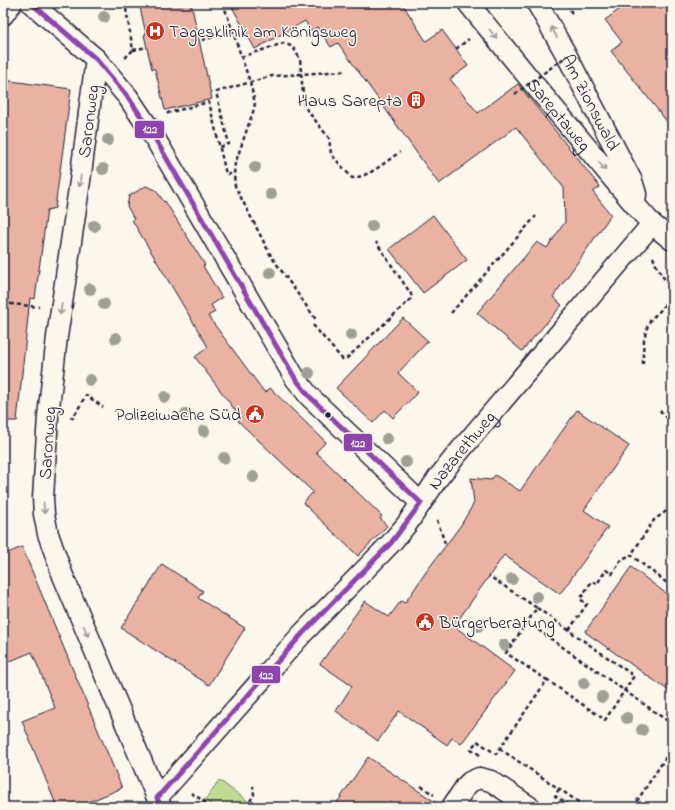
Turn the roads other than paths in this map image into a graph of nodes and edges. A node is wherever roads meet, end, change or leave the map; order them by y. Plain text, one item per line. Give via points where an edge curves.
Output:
1 (12, 3) edge
2 (31, 3) edge
3 (468, 3) edge
4 (537, 3) edge
5 (3, 15) edge
6 (102, 65) junction
7 (635, 205) junction
8 (648, 228) junction
9 (672, 240) edge
10 (421, 503) junction
11 (159, 803) edge
12 (452, 807) edge
13 (530, 807) edge

1 - 5 street
2 - 6 street
3 -> 7 street, Sareptaweg
7 -> 4 street, Am Zionswald via 636,194 632,181
6 - 10 street via 150,130 295,378 309,396
6 -> 11 street, Saronweg via 80,181 61,309 48,416 43,481 44,514 62,576
7 - 8 street, Sareptaweg
8 - 9 street, Sareptaweg
8 - 10 street, Nazarethweg via 458,453
10 - 11 street, Nazarethweg via 391,543 303,633
12 - 13 street via 466,786 479,778 491,781

